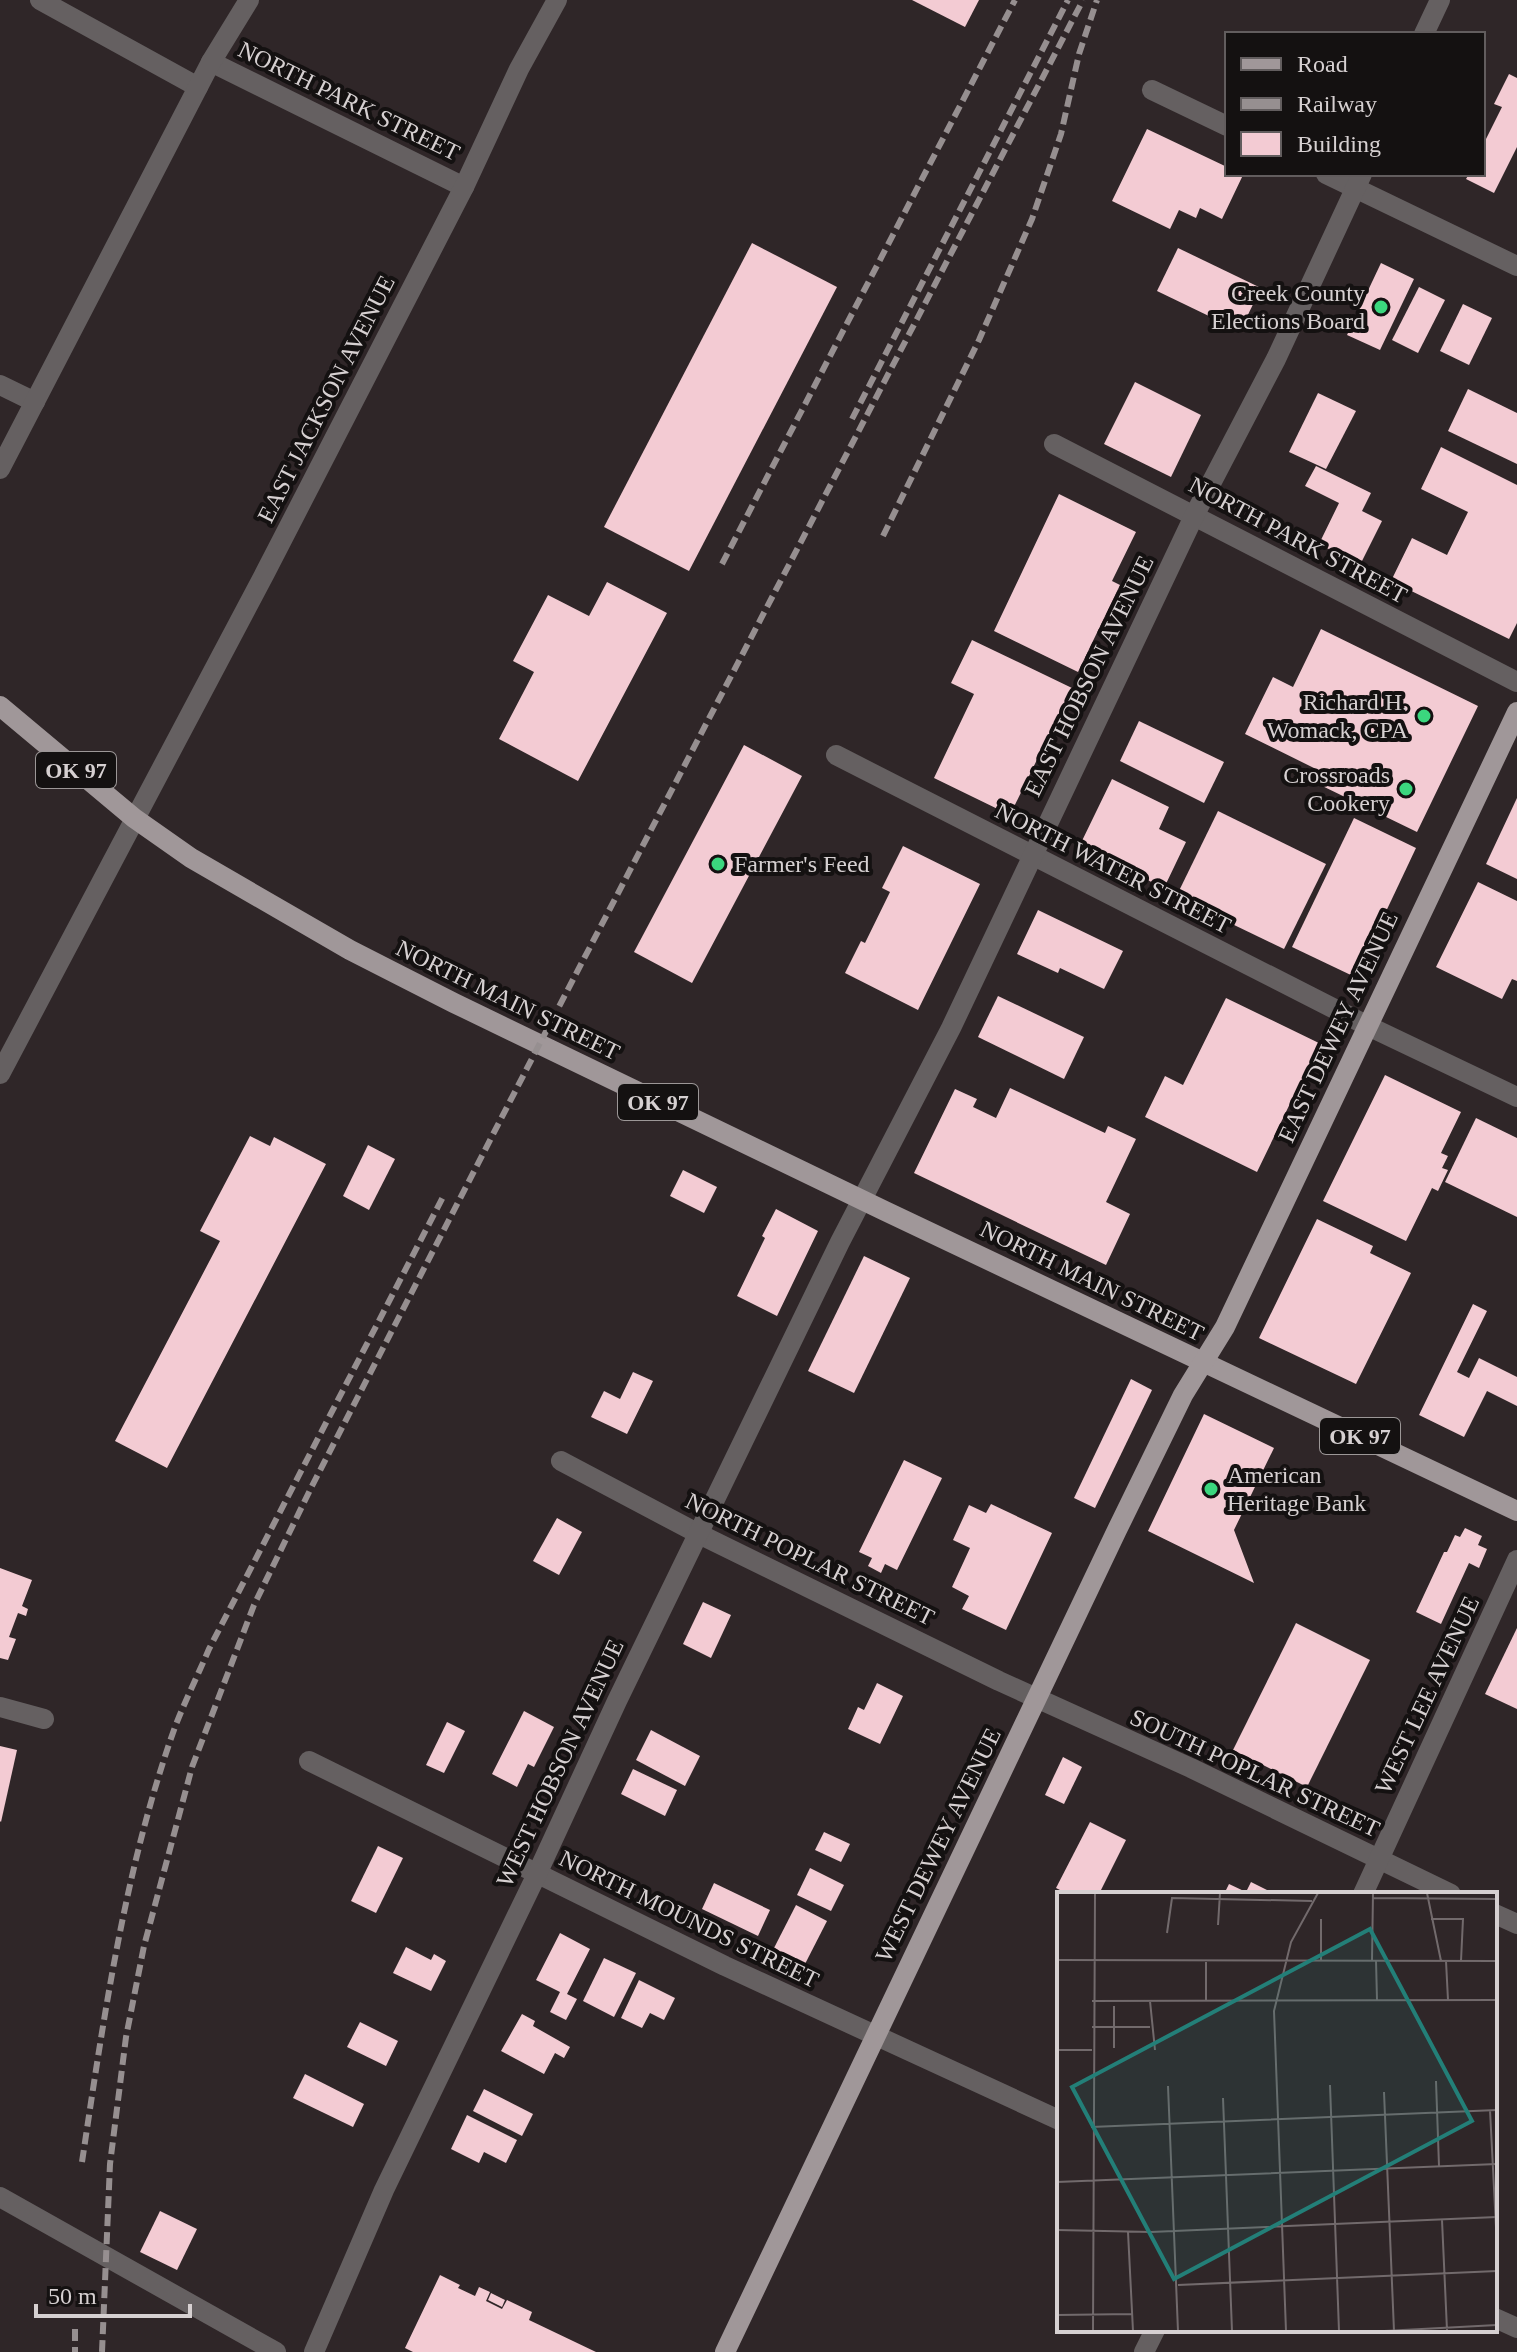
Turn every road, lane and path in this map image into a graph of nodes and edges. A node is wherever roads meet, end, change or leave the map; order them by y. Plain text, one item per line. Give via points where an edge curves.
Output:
1 (40, 0) edge
2 (249, 0) edge
3 (557, 0) edge
4 (1440, 0) edge
5 (1425, 32) edge
6 (211, 62) junction
7 (198, 87) junction
8 (1152, 90) dead end
9 (1225, 125) edge
10 (1335, 176) edge
11 (1359, 181) edge
12 (464, 187) junction
13 (1517, 266) edge
14 (0, 385) edge
15 (35, 402) junction
16 (1054, 444) dead end
17 (0, 469) edge
18 (1195, 514) junction
19 (1517, 682) edge
20 (0, 706) edge
21 (1517, 712) edge
22 (836, 755) dead end
23 (134, 818) junction
24 (1031, 856) junction
25 (1368, 1026) junction
26 (0, 1074) edge
27 (1517, 1097) edge
28 (863, 1200) junction
29 (1203, 1363) junction
30 (561, 1461) dead end
31 (1517, 1511) edge
32 (699, 1534) junction
33 (1517, 1560) edge
34 (1037, 1699) junction
35 (0, 1707) edge
36 (44, 1719) dead end
37 (309, 1761) dead end
38 (1379, 1861) junction
39 (537, 1874) junction
40 (1364, 1892) edge
41 (1447, 1892) edge
42 (1497, 1915) edge
43 (1517, 1924) edge
44 (875, 2036) junction
45 (1057, 2119) edge
46 (0, 2197) edge
47 (1497, 2319) edge
48 (1517, 2328) edge
49 (1154, 2332) edge
50 (276, 2352) edge
51 (314, 2352) edge
52 (725, 2352) edge
53 (1144, 2352) edge

1 - 7 street
2 - 6 street
3 - 12 street, EAST JACKSON AVENUE
4 - 5 street
6 - 7 street
6 - 12 street, NORTH PARK STREET
7 - 15 street
8 - 9 street
10 - 11 street
11 - 13 street
11 - 18 street, EAST HOBSON AVENUE via 1276,359
12 - 23 street, EAST JACKSON AVENUE
14 - 15 street
15 - 17 street
16 - 18 street, NORTH PARK STREET
18 - 19 street, NORTH PARK STREET
18 - 24 street, EAST HOBSON AVENUE
20 - 23 main road, NORTH MAIN STREET / OK 97
21 - 25 main road, EAST DEWEY AVENUE
22 - 24 street, NORTH WATER STREET
23 - 26 street, EAST JACKSON AVENUE
23 - 28 main road, NORTH MAIN STREET / OK 97 via 202,865 350,950
24 - 25 street, NORTH WATER STREET
24 - 28 street, EAST HOBSON AVENUE
25 - 27 street, NORTH WATER STREET
25 - 29 main road, EAST DEWEY AVENUE
28 - 29 main road, NORTH MAIN STREET / OK 97
28 - 32 street, WEST HOBSON AVENUE
29 - 31 main road, OK 97
29 - 34 main road, WEST DEWEY AVENUE via 1178,1403
30 - 32 street, NORTH POPLAR STREET
32 - 34 street, NORTH POPLAR STREET
32 - 39 street, WEST HOBSON AVENUE
33 - 38 street, WEST LEE AVENUE
34 - 38 street, SOUTH POPLAR STREET
34 - 44 main road, WEST DEWEY AVENUE
35 - 36 street
37 - 39 street, NORTH MOUNDS STREET
38 - 40 street, WEST LEE AVENUE
38 - 41 street, SOUTH POPLAR STREET
39 - 44 street, NORTH MOUNDS STREET
39 - 51 street, WEST HOBSON AVENUE via 384,2190
42 - 43 street
44 - 45 street, NORTH MOUNDS STREET
44 - 52 main road, WEST DEWEY AVENUE
46 - 50 street
47 - 48 street
49 - 53 street

